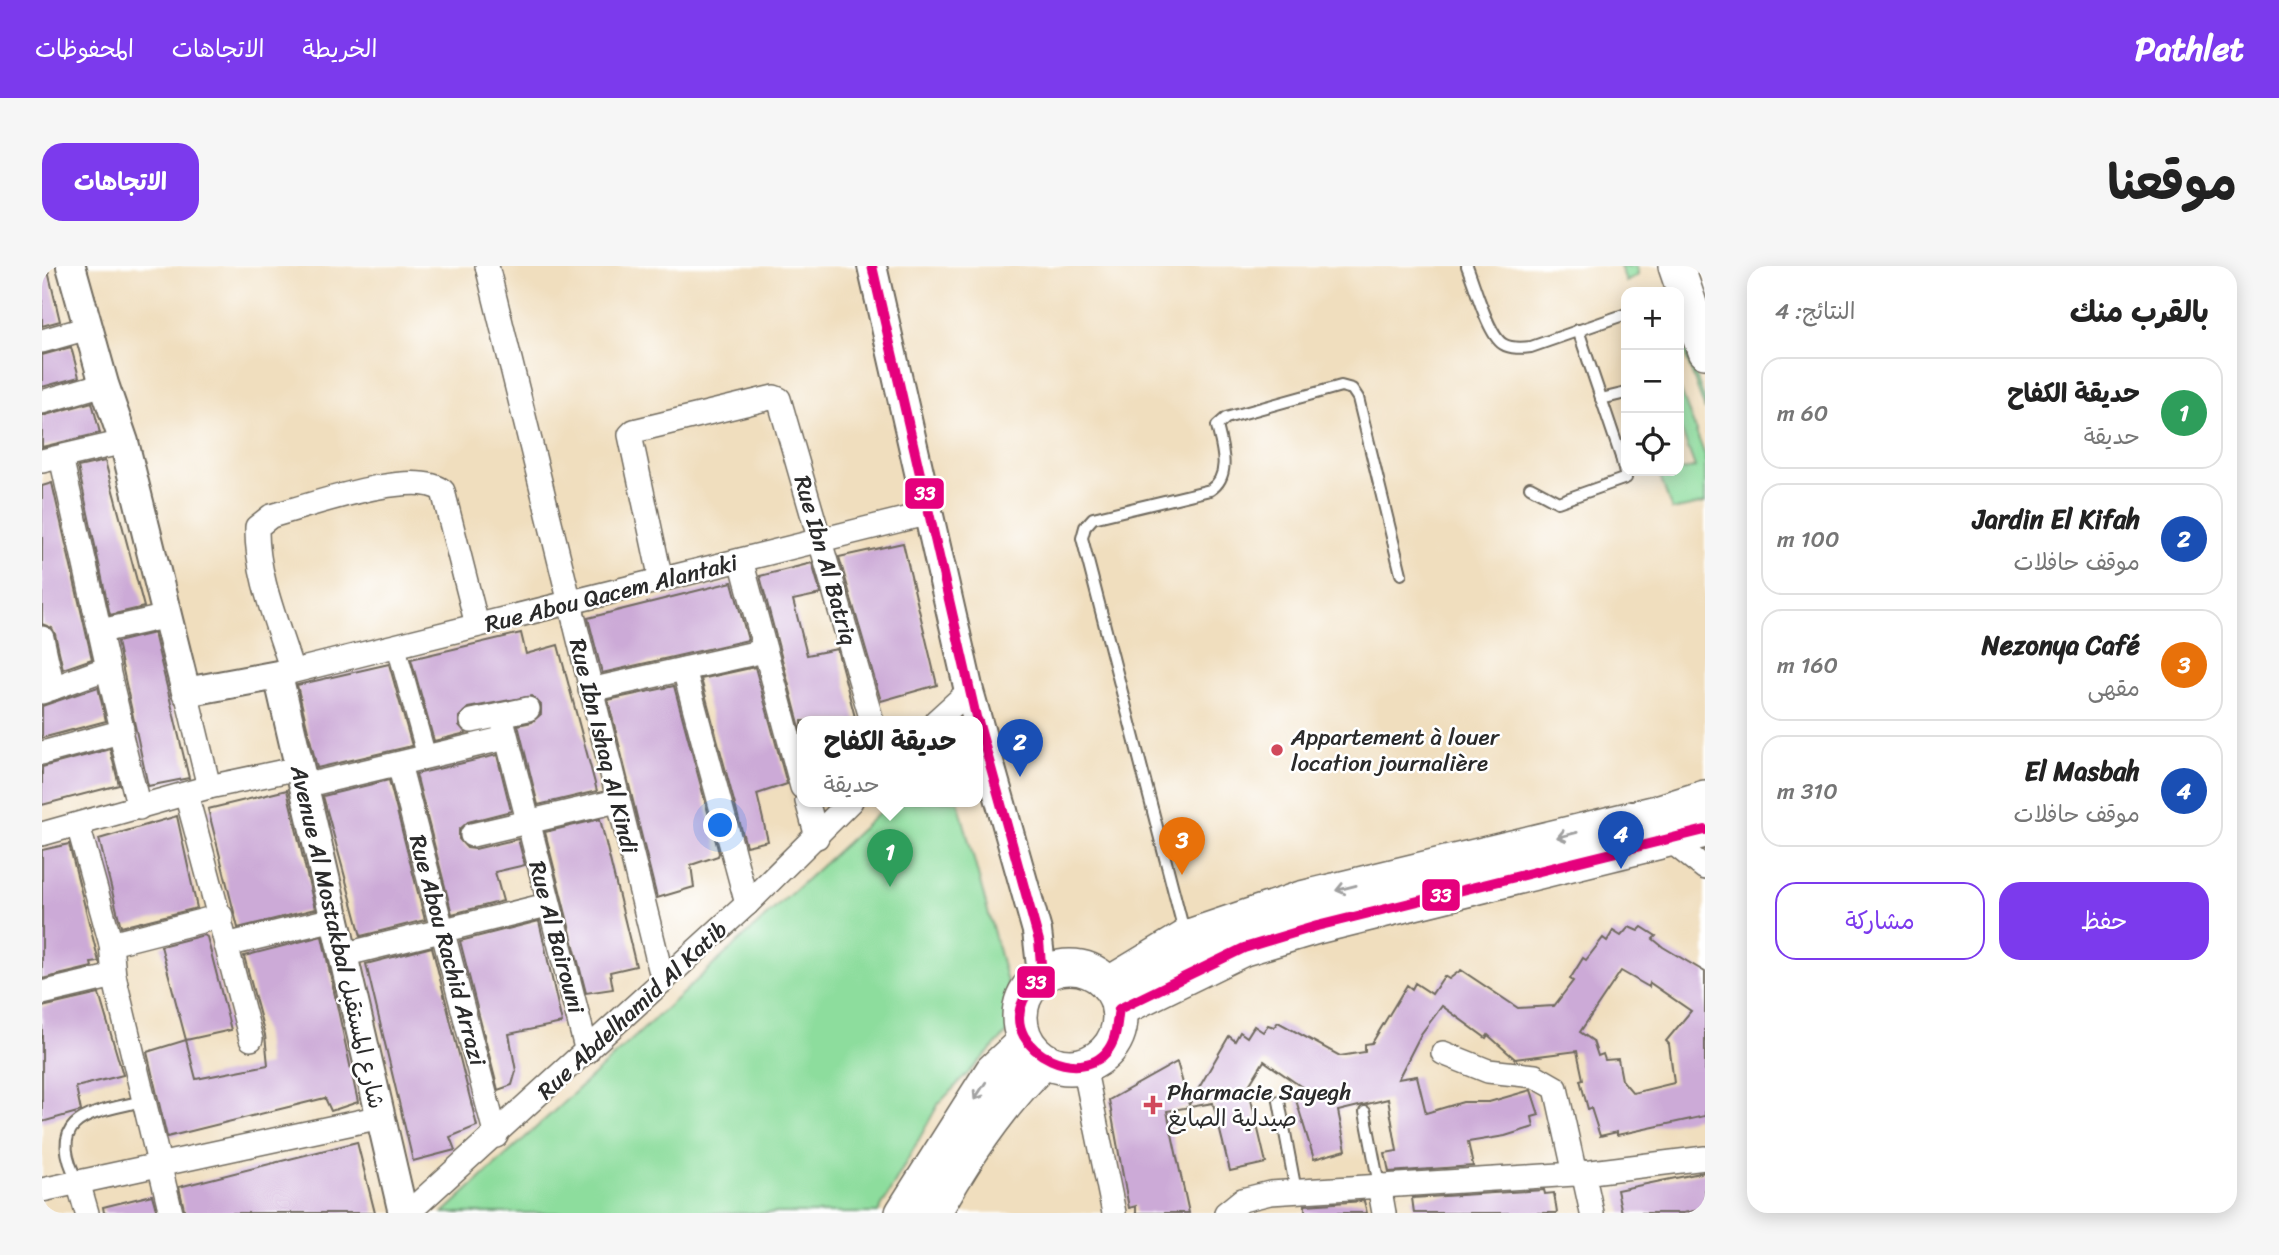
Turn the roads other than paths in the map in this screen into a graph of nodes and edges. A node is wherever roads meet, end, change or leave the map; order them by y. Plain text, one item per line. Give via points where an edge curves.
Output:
1 (71, 266) edge
2 (487, 266) edge
3 (872, 266) edge
4 (1467, 266) edge
5 (1684, 295) edge
6 (1621, 316) edge
7 (88, 328) junction
8 (1578, 330) junction
9 (42, 341) edge
10 (1705, 351) edge
11 (104, 384) junction
12 (1621, 394) edge
13 (1601, 399) junction
14 (42, 401) edge
15 (124, 442) junction
16 (1621, 452) edge
17 (51, 459) edge
18 (1626, 476) edge
19 (1530, 487) dead end
20 (929, 513) junction
21 (821, 543) junction
22 (741, 560) junction
23 (1401, 574) dead end
24 (660, 580) junction
25 (568, 603) junction
26 (169, 616) junction
27 (477, 625) junction
28 (101, 631) junction
29 (42, 638) edge
30 (396, 646) junction
31 (764, 651) junction
32 (684, 669) junction
33 (108, 670) junction
34 (285, 673) junction
35 (47, 690) edge
36 (590, 690) junction
37 (969, 691) junction
38 (186, 692) junction
39 (528, 709) dead end
40 (501, 715) junction
41 (871, 716) edge
42 (942, 716) edge
43 (976, 716) edge
44 (472, 721) dead end
45 (120, 732) junction
46 (506, 738) junction
47 (983, 740) edge
48 (42, 753) edge
49 (427, 758) junction
50 (400, 764) junction
51 (797, 766) edge
52 (301, 777) junction
53 (209, 787) junction
54 (186, 794) junction
55 (1705, 798) edge
56 (617, 801) junction
57 (809, 807) edge
58 (845, 807) edge
59 (139, 808) junction
60 (527, 822) junction
61 (78, 825) junction
62 (1705, 830) edge
63 (42, 834) edge
64 (472, 835) dead end
65 (817, 837) junction
66 (1667, 838) junction
67 (1705, 868) edge
68 (747, 904) junction
69 (547, 905) junction
70 (221, 916) junction
71 (334, 919) junction
72 (442, 932) junction
73 (1186, 938) junction
74 (111, 944) junction
75 (226, 945) junction
76 (342, 955) junction
77 (1050, 972) junction
78 (114, 976) junction
79 (663, 981) junction
80 (42, 993) edge
81 (1113, 997) junction
82 (251, 1039) dead end
83 (1035, 1051) junction
84 (587, 1052) junction
85 (1443, 1053) dead end
86 (1084, 1066) junction
87 (143, 1101) junction
88 (1279, 1101) dead end
89 (1365, 1112) dead end
90 (381, 1117) junction
91 (496, 1136) junction
92 (1705, 1158) edge
93 (158, 1164) junction
94 (1579, 1173) junction
95 (78, 1182) junction
96 (1379, 1185) junction
97 (42, 1190) edge
98 (1296, 1192) junction
99 (87, 1213) edge
100 (171, 1213) edge
101 (405, 1213) edge
102 (903, 1213) edge
103 (933, 1213) edge
104 (1114, 1213) edge
105 (1226, 1213) edge
106 (1384, 1213) edge
107 (1592, 1213) edge

1 - 7 street
2 - 25 street, Rue Ibn Ishaq Al Kindi
3 - 20 street
4 - 8 lane via 1492,331 1502,344 1531,347
5 - 10 main road
6 - 8 lane
7 - 9 street
7 - 11 street
8 - 13 lane
11 - 14 street
11 - 15 street
12 - 13 lane
13 - 16 lane
15 - 17 street
15 - 26 street
17 - 28 street
18 - 19 lane via 1558,502
20 - 21 street, Rue Abou Qacem Alantaki
20 - 37 street
21 - 22 street, Rue Abou Qacem Alantaki
21 - 24 street, Rue Ibn Al Batriq via 779,399 774,397 630,435
21 - 41 street, Rue Ibn Al Batriq
22 - 24 street, Rue Abou Qacem Alantaki
22 - 31 street
23 - 73 lane via 1358,398 1352,389 1341,386 1226,418 1217,426 1224,474 1210,490 1093,517 1085,527 1082,538
24 - 25 street, Rue Abou Qacem Alantaki
25 - 27 street, Rue Abou Qacem Alantaki
25 - 36 street, Rue Ibn Ishaq Al Kindi
26 - 28 street
26 - 38 street
27 - 30 street, Rue Abou Qacem Alantaki
27 - 34 street via 443,491 423,483 398,483 271,516 257,527 257,547
28 - 33 street
29 - 35 street
30 - 34 street, Rue Abou Qacem Alantaki
30 - 49 street
31 - 32 street
31 - 51 street
32 - 36 street
32 - 68 street
33 - 35 street
33 - 45 street
34 - 38 street, Rue Abou Qacem Alantaki
34 - 52 street, Avenue Al Mostakbal شارع المستقبل
36 - 56 street, Rue Ibn Ishaq Al Kindi
37 - 42 street
37 - 43 street
38 - 53 street
39 - 40 street
40 - 44 street
40 - 46 street, Rue Al Bairouni
45 - 48 street
45 - 59 street
46 - 49 street
46 - 60 street, Rue Al Bairouni
47 - 77 street
49 - 50 street
50 - 52 street
50 - 72 street, Rue Abou Rachid Arrazi
52 - 53 street
52 - 71 street, Avenue Al Mostakbal شارع المستقبل
53 - 54 street
54 - 59 street
54 - 70 street
55 -> 73 main road via 1301,899
56 - 60 street
56 - 79 street, Rue Ibn Ishaq Al Kindi
57 - 65 street
58 - 65 street, Rue Abdelhamid Al Katib
59 - 61 street
60 - 64 street
60 - 69 street, Rue Al Bairouni
61 - 63 street
61 - 74 street
62 - 66 main road
65 - 68 street, Rue Abdelhamid Al Katib
66 - 67 street
66 - 81 main road via 1317,926
68 - 79 street, Rue Abdelhamid Al Katib
69 - 72 street
69 - 84 street, Rue Al Bairouni
70 - 74 street
70 - 75 street
71 - 75 street
71 - 76 street, Avenue Al Mostakbal شارع المستقبل
72 - 76 street
72 - 91 street, Rue Abou Rachid Arrazi
73 - 81 main road
74 - 78 street
75 - 82 street
76 - 90 street, Avenue Al Mostakbal شارع المستقبل
77 - 81 main road via 1081,968
77 - 83 main road via 1026,993 1020,1009 1020,1025
78 - 80 street
78 - 87 street
79 - 84 street, Rue Abdelhamid Al Katib
81 - 86 main road via 1119,1024 1112,1044
83 - 86 main road via 1057,1066
83 -> 102 main road via 993,1071
83 - 103 main road via 1016,1088
84 - 91 street, Rue Abdelhamid Al Katib
85 - 94 street via 1488,1071 1535,1076 1556,1088
86 - 104 street
87 - 93 street
87 - 95 lane via 88,1115 72,1125 64,1146
88 - 98 lane
89 - 96 lane
90 - 93 street
90 - 101 street, Avenue Al Mostakbal شارع المستقبل
91 - 101 street, Rue Abdelhamid Al Katib
92 - 94 street
93 - 95 street
93 - 100 street
94 - 96 street
94 - 107 street
95 - 97 street
95 - 99 street
96 - 98 street
96 - 106 street
98 - 105 street via 1253,1196

